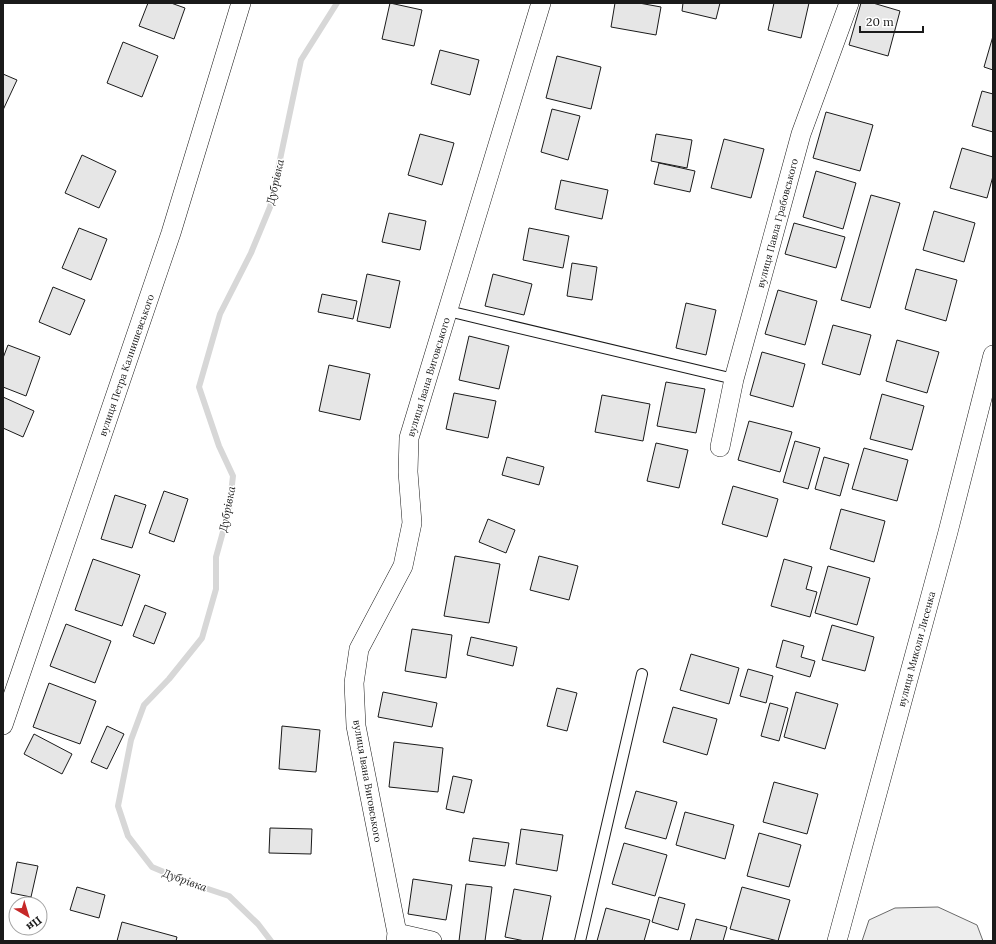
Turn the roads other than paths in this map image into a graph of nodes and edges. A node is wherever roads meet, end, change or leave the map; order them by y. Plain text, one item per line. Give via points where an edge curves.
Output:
1 (242, 3) edge
2 (541, 3) edge
3 (849, 3) edge
4 (448, 310) junction
5 (993, 356) edge
6 (734, 379) junction
7 (720, 447) dead end
8 (642, 674) dead end
9 (3, 725) edge
10 (396, 937) edge
11 (432, 941) edge
12 (580, 941) edge
13 (837, 941) edge

1 - 9 street, вулиця Петра Калнишевського via 171,233
2 - 4 street, вулиця Івана Виговського
3 - 6 street, вулиця Павла Грабовського via 801,134
4 - 6 lane
4 - 10 street, вулиця Івана Виговського via 409,438 408,472 412,523 403,566 359,650 354,683 356,726
5 - 13 street, вулиця Миколи Лисенка
6 - 7 street, вулиця Павла Грабовського
8 - 12 lane
10 - 11 street

